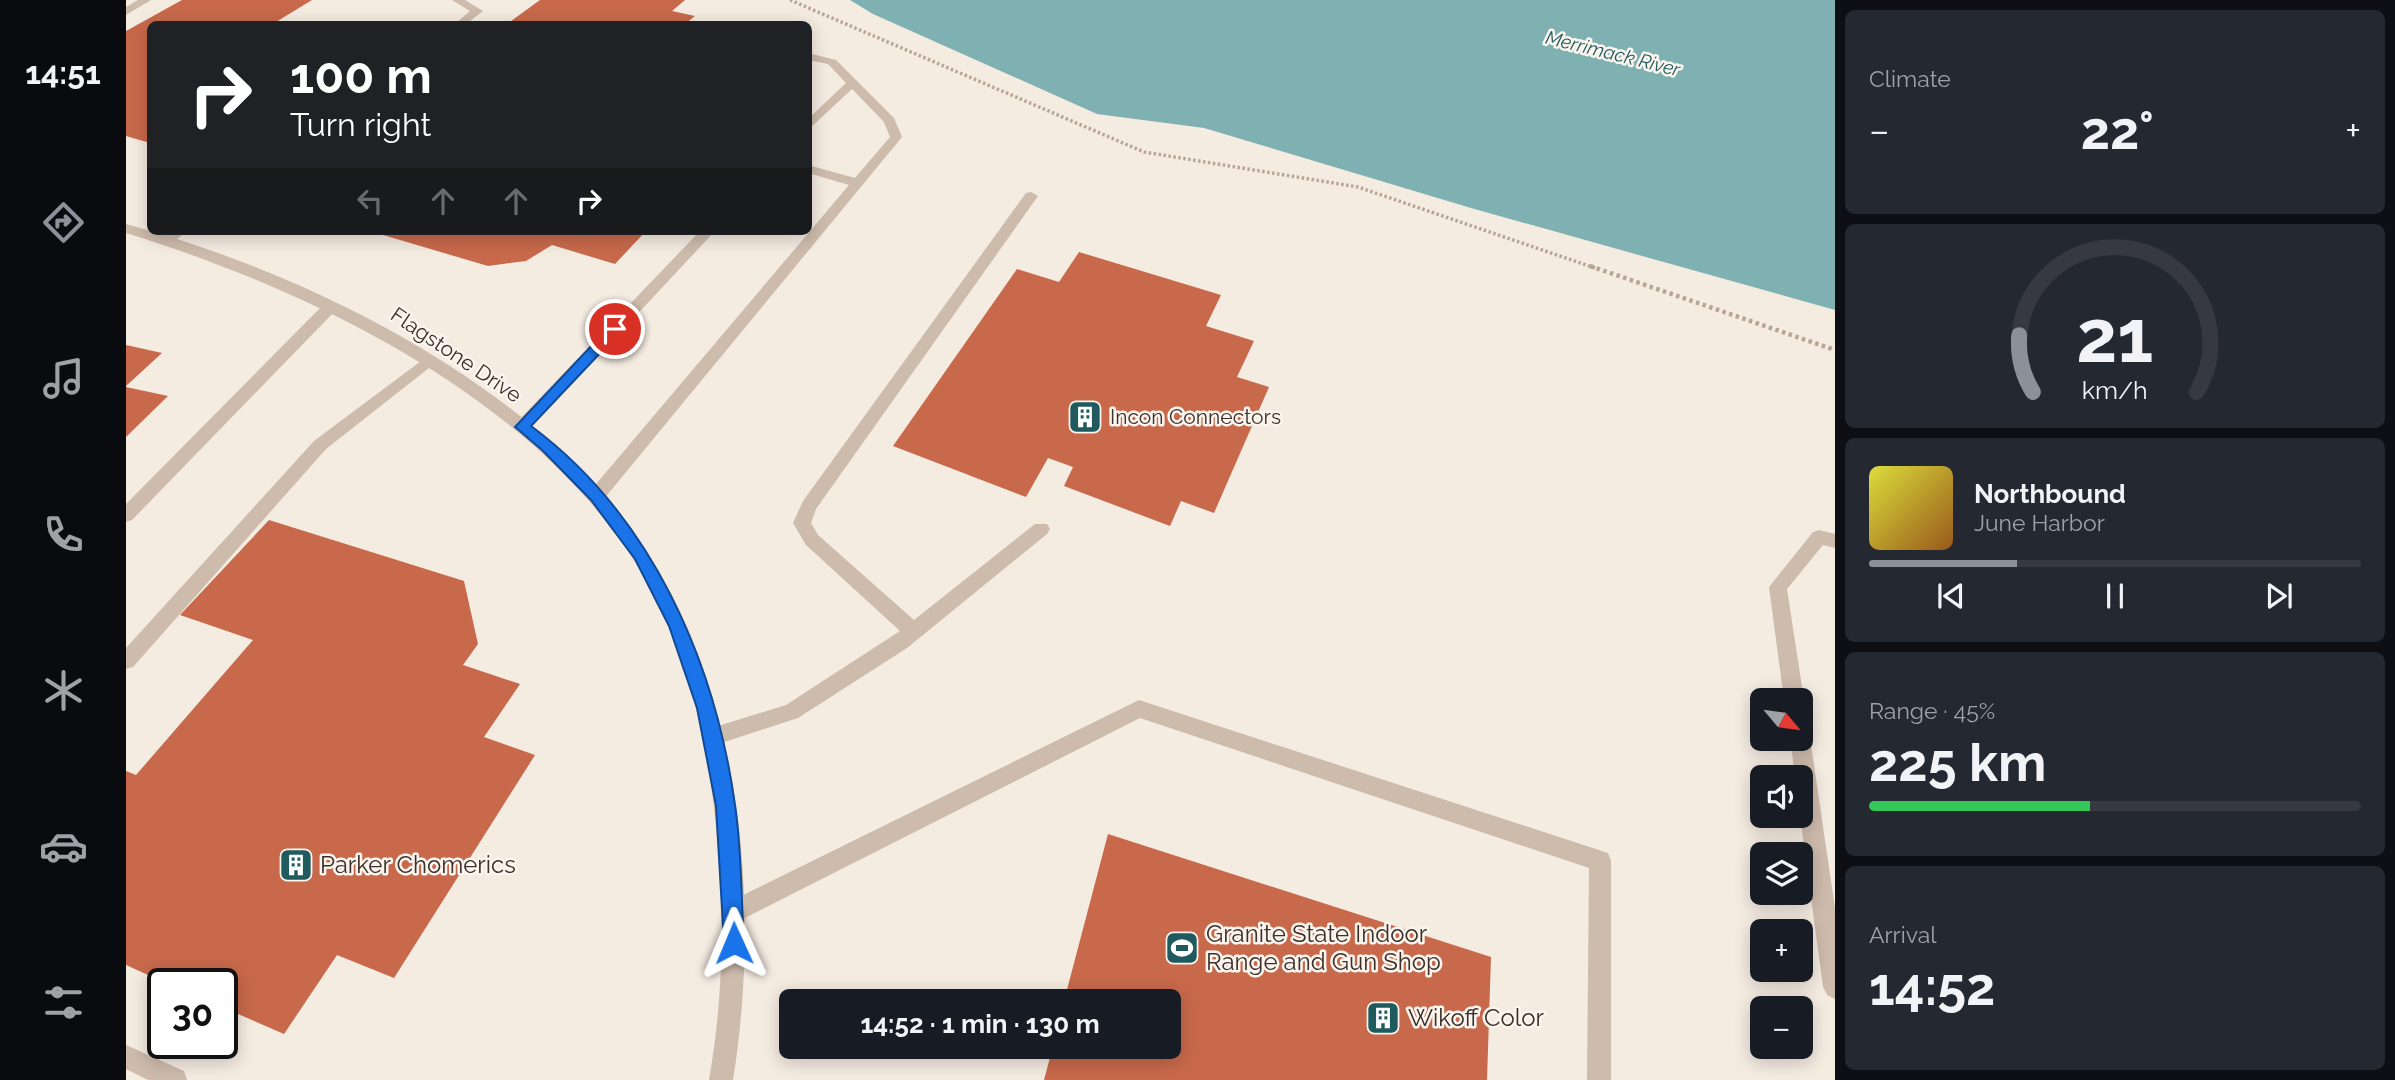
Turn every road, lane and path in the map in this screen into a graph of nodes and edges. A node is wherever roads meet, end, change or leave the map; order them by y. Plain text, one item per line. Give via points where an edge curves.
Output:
1 (146, 0) edge
2 (457, 0) edge
3 (790, 0) edge
4 (126, 12) edge
5 (464, 21) edge
6 (812, 57) edge
7 (853, 82) junction
8 (812, 123) edge
9 (812, 170) edge
10 (858, 183) junction
11 (1031, 196) dead end
12 (126, 228) edge
13 (147, 232) edge
14 (704, 235) edge
15 (173, 236) edge
16 (331, 306) junction
17 (1835, 350) edge
18 (429, 360) junction
19 (522, 427) junction
20 (597, 495) junction
21 (126, 516) edge
22 (1041, 528) dead end
23 (1835, 541) edge
24 (914, 631) junction
25 (126, 661) edge
26 (1792, 688) edge
27 (712, 737) junction
28 (1802, 751) edge
29 (733, 912) junction
30 (1835, 987) edge
31 (126, 1057) edge
32 (175, 1080) edge
33 (722, 1080) edge
34 (1599, 1080) edge

1 - 4 street
2 - 5 street via 478,11
3 - 17 path via 1144,152 1358,187
6 - 7 street via 832,62
7 - 8 street
7 - 10 street via 890,121 895,137
9 - 10 street
10 - 20 street
11 - 24 street via 808,506 802,523 812,540
12 - 13 street, Flagstone Drive
14 - 19 street
15 - 16 street, Flagstone Drive
16 - 18 street, Flagstone Drive
16 - 21 street
18 - 19 street, Flagstone Drive
18 - 25 street via 320,445
19 - 20 street, Flagstone Drive
20 - 27 street, Flagstone Drive via 640,555 677,625
22 - 24 street
23 - 26 street via 1819,537 1778,587
24 - 27 street via 791,712
27 - 29 street, Flagstone Drive via 726,806
28 - 30 street
29 - 33 street, Flagstone Drive via 733,986
29 - 34 street via 1139,709 1600,861
31 - 32 street

